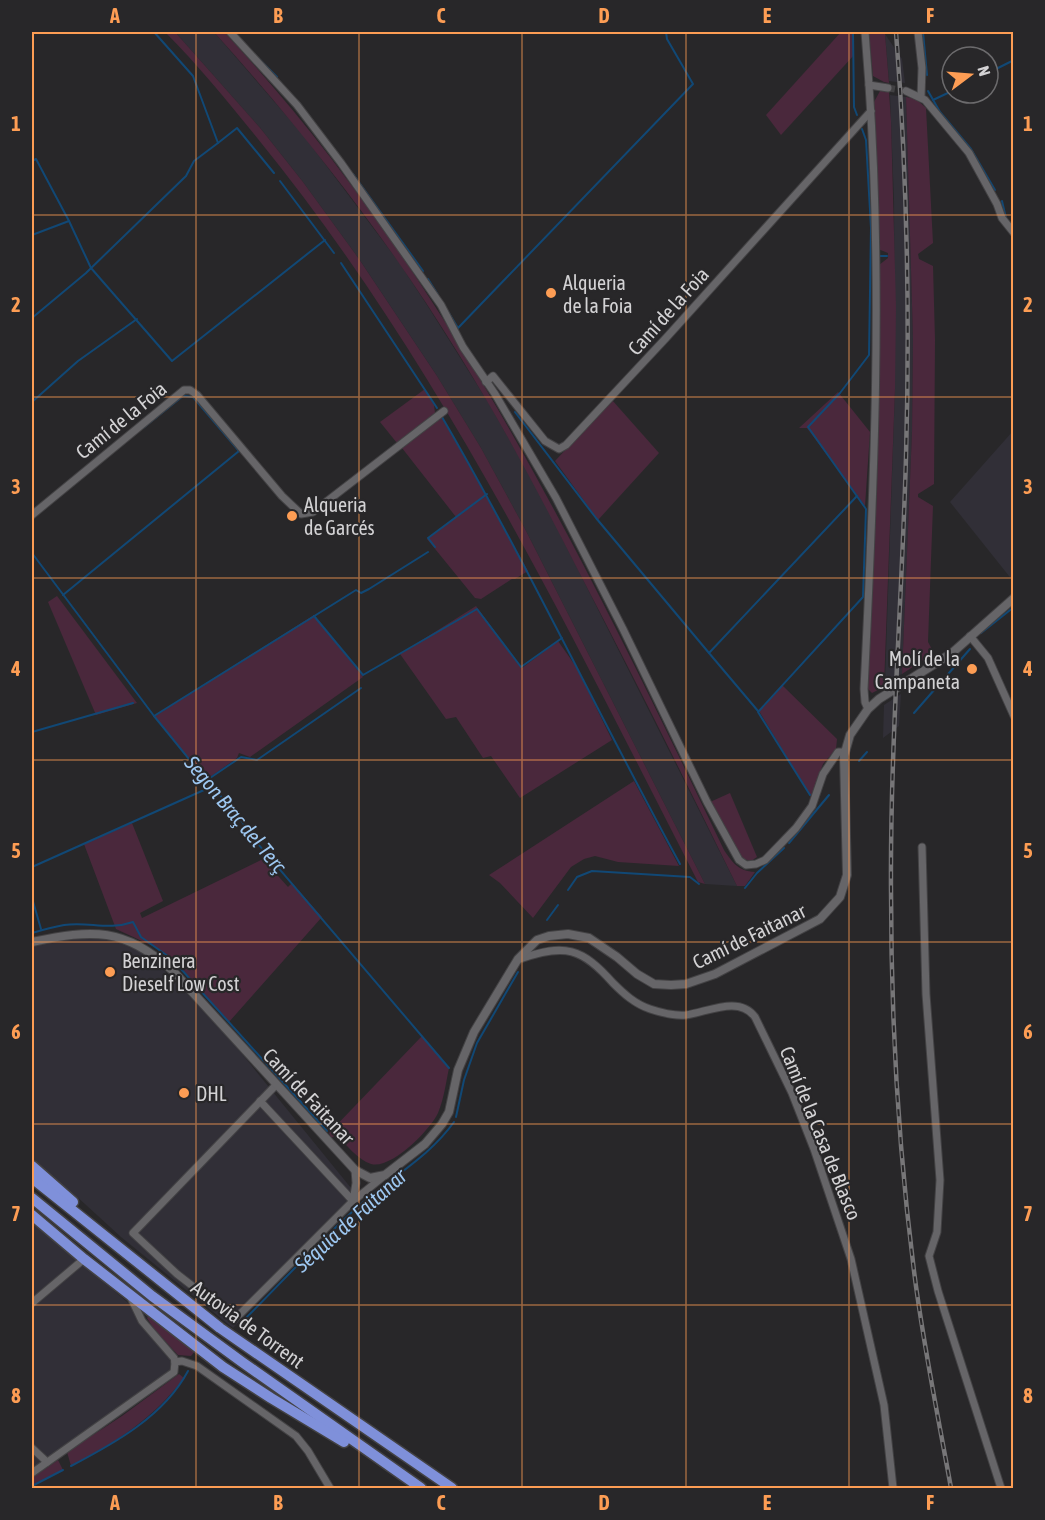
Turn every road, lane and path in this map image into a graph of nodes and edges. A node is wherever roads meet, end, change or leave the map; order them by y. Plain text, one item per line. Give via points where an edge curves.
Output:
1 (230, 32) edge
2 (865, 32) edge
3 (918, 32) edge
4 (869, 85) junction
5 (888, 87) tunnel mouth
6 (906, 91) tunnel mouth
7 (921, 97) junction
8 (871, 111) junction
9 (1014, 233) edge
10 (486, 382) junction
11 (444, 411) dead end
12 (32, 515) edge
13 (1014, 598) edge
14 (970, 636) junction
15 (868, 709) junction
16 (1014, 716) edge
17 (845, 752) junction
18 (922, 847) dead end
19 (32, 942) edge
20 (518, 959) junction
21 (276, 1085) junction
22 (260, 1101) junction
23 (32, 1166) edge
24 (355, 1170) junction
25 (385, 1175) junction
26 (32, 1178) edge
27 (32, 1198) edge
28 (352, 1201) junction
29 (32, 1215) edge
30 (84, 1259) junction
31 (153, 1275) junction
32 (128, 1292) junction
33 (32, 1303) edge
34 (175, 1362) junction
35 (32, 1448) edge
36 (47, 1462) junction
37 (32, 1473) edge
38 (330, 1488) edge
39 (420, 1488) edge
40 (452, 1488) edge
41 (893, 1488) edge
42 (1001, 1488) edge

1 - 10 street via 297,105 341,163 422,277
2 - 4 street
3 - 7 street
4 - 5 street
4 - 8 street
6 - 7 street
7 - 9 street via 969,153 1002,218
8 - 10 street, Camí de la Foia via 566,445 559,449 545,441 494,376
8 - 15 street via 876,351 864,689
10 - 17 street via 556,498 739,861 746,865 765,860 787,838 812,806 828,766 838,752
11 - 12 street, Camí de la Foia via 313,512 302,514 282,496 197,395 184,390
13 - 14 street, Camí de Faitanar
14 - 15 street, Camí de Faitanar via 952,653
14 - 16 street via 988,658
15 - 17 street, Camí de Faitanar via 850,735
17 - 20 street, Camí de Faitanar via 847,874 840,897 820,919 715,974 671,986 654,984 589,938 568,934 537,940
18 - 42 street via 926,994 940,1180 937,1232 929,1256
19 - 21 street, Camí de Faitanar via 99,933 147,950 173,971
20 - 25 street, Camí de Faitanar via 474,1032 442,1124 425,1144
20 - 41 street, Camí de la Casa de Blasco via 551,951 578,952 630,999 646,1008 686,1015 734,1006 745,1007 755,1017 792,1093 848,1251 884,1406
21 - 22 street
21 - 24 street, Camí de Faitanar
22 - 28 street, Camí de Faitanar
22 - 28 street via 133,1233 235,1319
23 - 31 highway
24 - 25 street, Camí de Faitanar via 370,1178
24 - 28 street
25 - 28 street
26 - 31 highway, Autovia de Torrent
27 - 39 highway, Autovia de Torrent via 153,1296
29 - 30 highway
30 - 32 highway
30 - 33 street
31 - 40 highway, Autovia de Torrent via 268,1363
32 - 34 street via 142,1321
32 - 39 highway via 223,1367
34 - 36 street via 174,1372
34 - 38 street via 196,1366 296,1436
35 - 36 street
36 - 37 street

